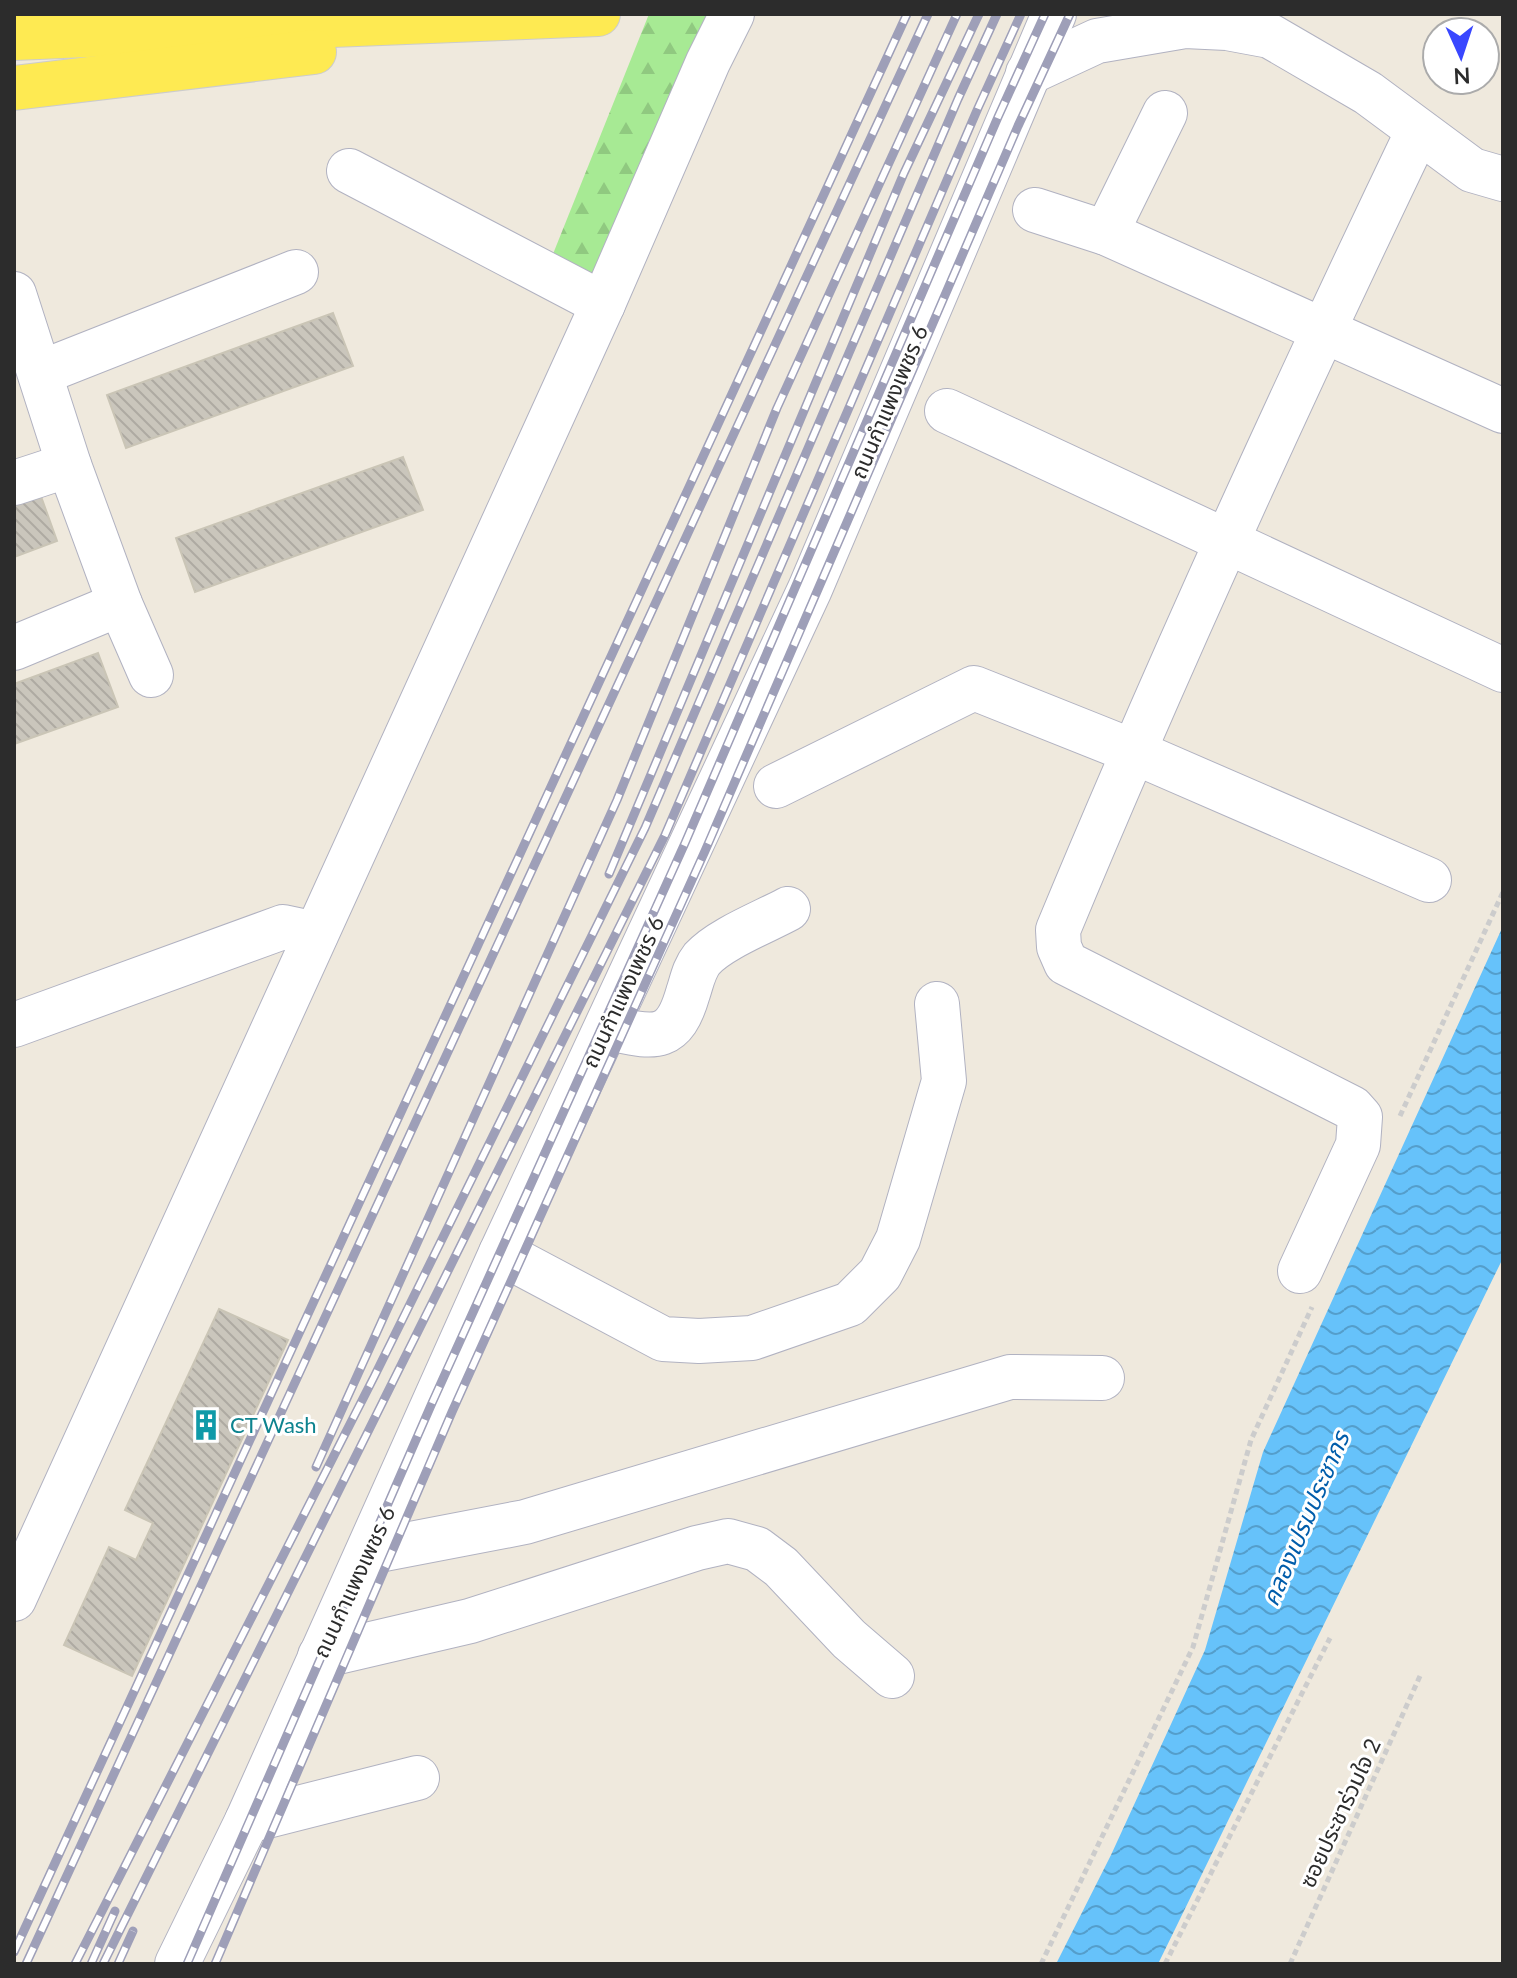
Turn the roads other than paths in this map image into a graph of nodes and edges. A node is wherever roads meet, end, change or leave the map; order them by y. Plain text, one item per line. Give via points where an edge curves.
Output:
1 (598, 14) edge
2 (732, 14) edge
3 (1054, 14) edge
4 (541, 18) junction
5 (1187, 20) edge
6 (14, 38) edge
7 (1028, 73) junction
8 (14, 88) edge
9 (1165, 113) dead end
10 (1418, 131) junction
11 (349, 171) dead end
12 (1503, 179) edge
13 (1035, 210) dead end
14 (1106, 233) junction
15 (296, 272) dead end
16 (14, 294) edge
17 (603, 304) junction
18 (1322, 331) junction
19 (40, 373) junction
20 (947, 411) dead end
21 (1503, 411) edge
22 (69, 465) junction
23 (14, 483) edge
24 (1229, 542) junction
25 (120, 604) junction
26 (14, 648) edge
27 (1503, 670) edge
28 (151, 675) dead end
29 (1132, 751) junction
30 (776, 786) dead end
31 (1429, 880) dead end
32 (788, 909) dead end
33 (316, 934) junction
34 (937, 1004) dead end
35 (14, 1025) edge
36 (607, 1028) junction
37 (501, 1253) junction
38 (1309, 1284) road end
39 (1102, 1378) dead end
40 (369, 1552) junction
41 (14, 1599) edge
42 (320, 1656) junction
43 (892, 1676) dead end
44 (417, 1778) dead end
45 (247, 1821) junction
46 (177, 1964) edge

1 - 4 main road
2 - 17 street
3 - 7 street, ถนนกำแพงเพชร 6
4 - 6 main road
4 - 8 main road
5 - 7 street via 1097,41
5 - 10 street via 1270,36 1368,93
7 - 36 street, ถนนกำแพงเพชร 6 via 810,589
9 - 14 street
10 - 12 street via 1472,170
10 - 18 street
11 - 17 street
13 - 14 street
14 - 18 street
15 - 19 street
16 - 19 street
17 - 33 street
18 - 21 street
18 - 24 street
19 - 22 street
20 - 24 street
22 - 23 street
22 - 25 street
24 - 27 street
24 - 29 street
25 - 26 street
25 - 28 street
29 - 30 street via 974,688
29 - 31 street
29 - 38 street via 1058,930 1059,947 1066,963 1352,1108 1360,1117 1358,1145
32 - 36 street via 704,957 672,1027 648,1036
33 - 35 street via 283,927
33 - 41 street
34 - 37 street via 944,1081 898,1239 880,1274 850,1304 752,1338 663,1339
36 - 37 street, ถนนกำแพงเพชร 6
37 - 40 street, ถนนกำแพงเพชร 6
39 - 40 street via 1010,1377 525,1522
40 - 42 street, ถนนกำแพงเพชร 6
42 - 43 street via 470,1621 728,1541 757,1549 781,1567
42 - 45 street, ถนนกำแพงเพชร 6
44 - 45 street
45 - 46 street, ถนนกำแพงเพชร 6

